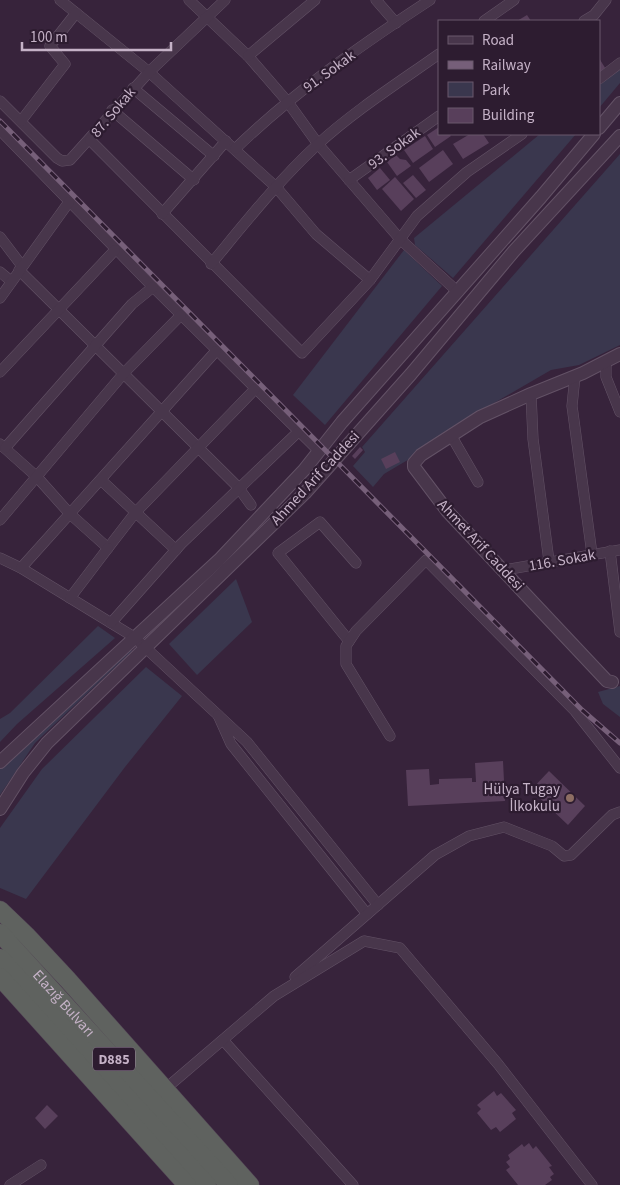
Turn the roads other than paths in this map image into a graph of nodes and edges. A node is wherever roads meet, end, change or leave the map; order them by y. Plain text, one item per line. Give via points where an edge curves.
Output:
1 (60, 0) edge
2 (188, 0) edge
3 (225, 0) edge
4 (315, 0) edge
5 (376, 0) edge
6 (430, 0) edge
7 (514, 0) edge
8 (606, 0) edge
9 (76, 14) junction
10 (206, 17) junction
11 (485, 20) edge
12 (586, 20) edge
13 (396, 23) junction
14 (438, 55) edge
15 (248, 56) junction
16 (620, 64) edge
17 (148, 72) junction
18 (600, 78) edge
19 (133, 88) junction
20 (0, 101) edge
21 (287, 101) junction
22 (620, 102) edge
23 (112, 110) junction
24 (438, 117) edge
25 (21, 121) junction
26 (600, 127) edge
27 (0, 130) edge
28 (521, 135) edge
29 (593, 135) edge
30 (620, 136) edge
31 (90, 140) junction
32 (226, 141) junction
33 (318, 144) junction
34 (234, 149) junction
35 (214, 156) junction
36 (194, 180) junction
37 (349, 180) junction
38 (276, 187) junction
39 (69, 202) junction
40 (162, 214) junction
41 (0, 237) edge
42 (400, 239) junction
43 (115, 250) junction
44 (211, 264) junction
45 (20, 268) junction
46 (0, 272) edge
47 (370, 280) junction
48 (11, 281) junction
49 (153, 287) junction
50 (458, 292) junction
51 (0, 298) edge
52 (58, 308) junction
53 (181, 315) junction
54 (96, 344) junction
55 (216, 351) junction
56 (620, 354) edge
57 (606, 361) junction
58 (0, 372) edge
59 (124, 373) junction
60 (575, 376) junction
61 (255, 389) junction
62 (531, 394) junction
63 (163, 412) junction
64 (620, 412) edge
65 (298, 432) junction
66 (452, 437) junction
67 (2, 446) edge
68 (198, 448) junction
69 (319, 451) junction
70 (37, 477) junction
71 (101, 480) junction
72 (478, 482) dead end
73 (238, 487) junction
74 (252, 505) dead end
75 (135, 513) junction
76 (70, 514) junction
77 (0, 520) edge
78 (108, 548) junction
79 (176, 550) junction
80 (615, 550) edge
81 (592, 554) junction
82 (0, 558) edge
83 (549, 561) junction
84 (356, 563) dead end
85 (21, 568) junction
86 (504, 570) junction
87 (70, 598) junction
88 (111, 623) junction
89 (620, 632) edge
90 (134, 636) junction
91 (349, 641) junction
92 (147, 648) junction
93 (616, 681) edge
94 (218, 715) junction
95 (390, 736) dead end
96 (0, 762) edge
97 (620, 768) edge
98 (0, 809) edge
99 (620, 812) edge
100 (378, 905) junction
101 (0, 910) edge
102 (367, 914) junction
103 (0, 933) edge
104 (0, 958) edge
105 (0, 976) edge
106 (274, 996) junction
107 (223, 1040) junction
108 (164, 1090) junction
109 (129, 1100) junction
110 (165, 1161) junction
111 (41, 1165) dead end
112 (10, 1185) edge
113 (188, 1185) edge
114 (206, 1185) edge
115 (229, 1185) edge
116 (250, 1185) edge
117 (353, 1185) edge
118 (592, 1185) edge

1 - 9 street
2 - 10 street
3 - 10 street, 87. Sokak
4 - 15 street
5 - 13 street
6 - 13 street, 91. Sokak
7 - 11 street
8 - 12 street
9 - 17 street
9 - 25 street via 50,46 65,64
10 - 15 street
10 - 17 street, 87. Sokak
13 - 21 street, 91. Sokak
14 - 33 street
15 - 21 street
16 - 18 street
17 - 19 street, 87. Sokak
17 - 32 street
19 - 23 street, 87. Sokak
19 - 35 street
20 - 25 street, 87. Sokak
21 - 33 street
21 - 34 street, 91. Sokak
22 - 26 street
23 - 31 street, 87. Sokak
23 - 36 street
24 - 37 street, 93. Sokak
25 - 31 street, 87. Sokak via 62,161 70,160
27 - 39 street
28 - 42 street via 467,172 417,216
29 - 50 street, Ahmed Arif Caddesi
30 - 92 street, Ahmed Arif Caddesi via 514,251 411,374 305,492
31 - 40 street
32 - 34 street
32 - 35 street
33 - 37 street
33 - 38 street
34 - 38 street
35 - 36 street
36 - 40 street
37 - 42 street
38 - 44 street
38 - 47 street via 316,234
39 - 43 street
39 - 45 street
40 - 44 street
41 - 45 street
42 - 47 street
42 - 50 street
43 - 49 street
43 - 52 street
44 - 47 street via 302,353
45 - 48 street
45 - 52 street
46 - 48 street
48 - 51 street
49 - 53 street
49 - 54 street via 132,304
50 - 69 street, Ahmed Arif Caddesi
52 - 54 street
52 - 58 street
53 - 55 street
53 - 59 street
54 - 59 street
54 - 67 street
55 - 61 street
55 - 63 street
56 - 57 street, Ahmet Arif Caddesi
57 - 60 street, Ahmet Arif Caddesi
57 - 64 street via 606,377
59 - 63 street
59 - 70 street
60 - 62 street, Ahmet Arif Caddesi
60 - 81 street via 572,406
61 - 65 street
61 - 68 street
62 - 66 street, Ahmet Arif Caddesi via 480,417
62 - 83 street via 533,439
63 - 68 street
63 - 71 street
65 - 69 street
65 - 73 street
66 - 72 street
66 - 86 street, Ahmet Arif Caddesi via 422,455 414,467 448,512
67 - 70 street
68 - 73 street
68 - 75 street
69 - 90 street, Ahmed Arif Caddesi via 219,560
70 - 76 street
70 - 77 street
71 - 75 street
71 - 76 street
73 - 74 street
73 - 79 street
75 - 78 street
75 - 79 street
76 - 78 street
76 - 85 street
78 - 87 street
79 - 88 street
80 - 81 street, 116. Sokak
80 - 89 street
81 - 83 street, 116. Sokak
82 - 85 street
83 - 86 street, 116. Sokak
84 - 91 street via 320,522 278,553
85 - 87 street
86 - 93 street, Ahmet Arif Caddesi via 608,681
87 - 88 street
88 - 90 street
90 - 92 street
90 - 96 street, Ahmed Arif Caddesi
91 - 95 street via 346,664
91 - 97 street via 426,560 575,711
92 - 94 street
92 - 98 street, Ahmed Arif Caddesi via 47,743
94 - 100 street via 247,742
94 - 102 street via 231,744
99 - 100 street via 612,815 572,855 564,856 552,846 504,827 470,836 435,855
100 - 102 street
101 - 108 highway via 62,974
102 - 106 street
103 - 115 highway, Elazığ Bulvarı / D885
104 - 109 highway, Elazığ Bulvarı / D885
105 - 110 highway
106 - 107 street
106 - 118 street via 364,941 400,948 498,1064
107 - 108 street
107 - 117 street
108 - 116 highway
109 - 110 highway
109 - 114 highway, Elazığ Bulvarı / D885
110 - 113 highway
111 - 112 street

